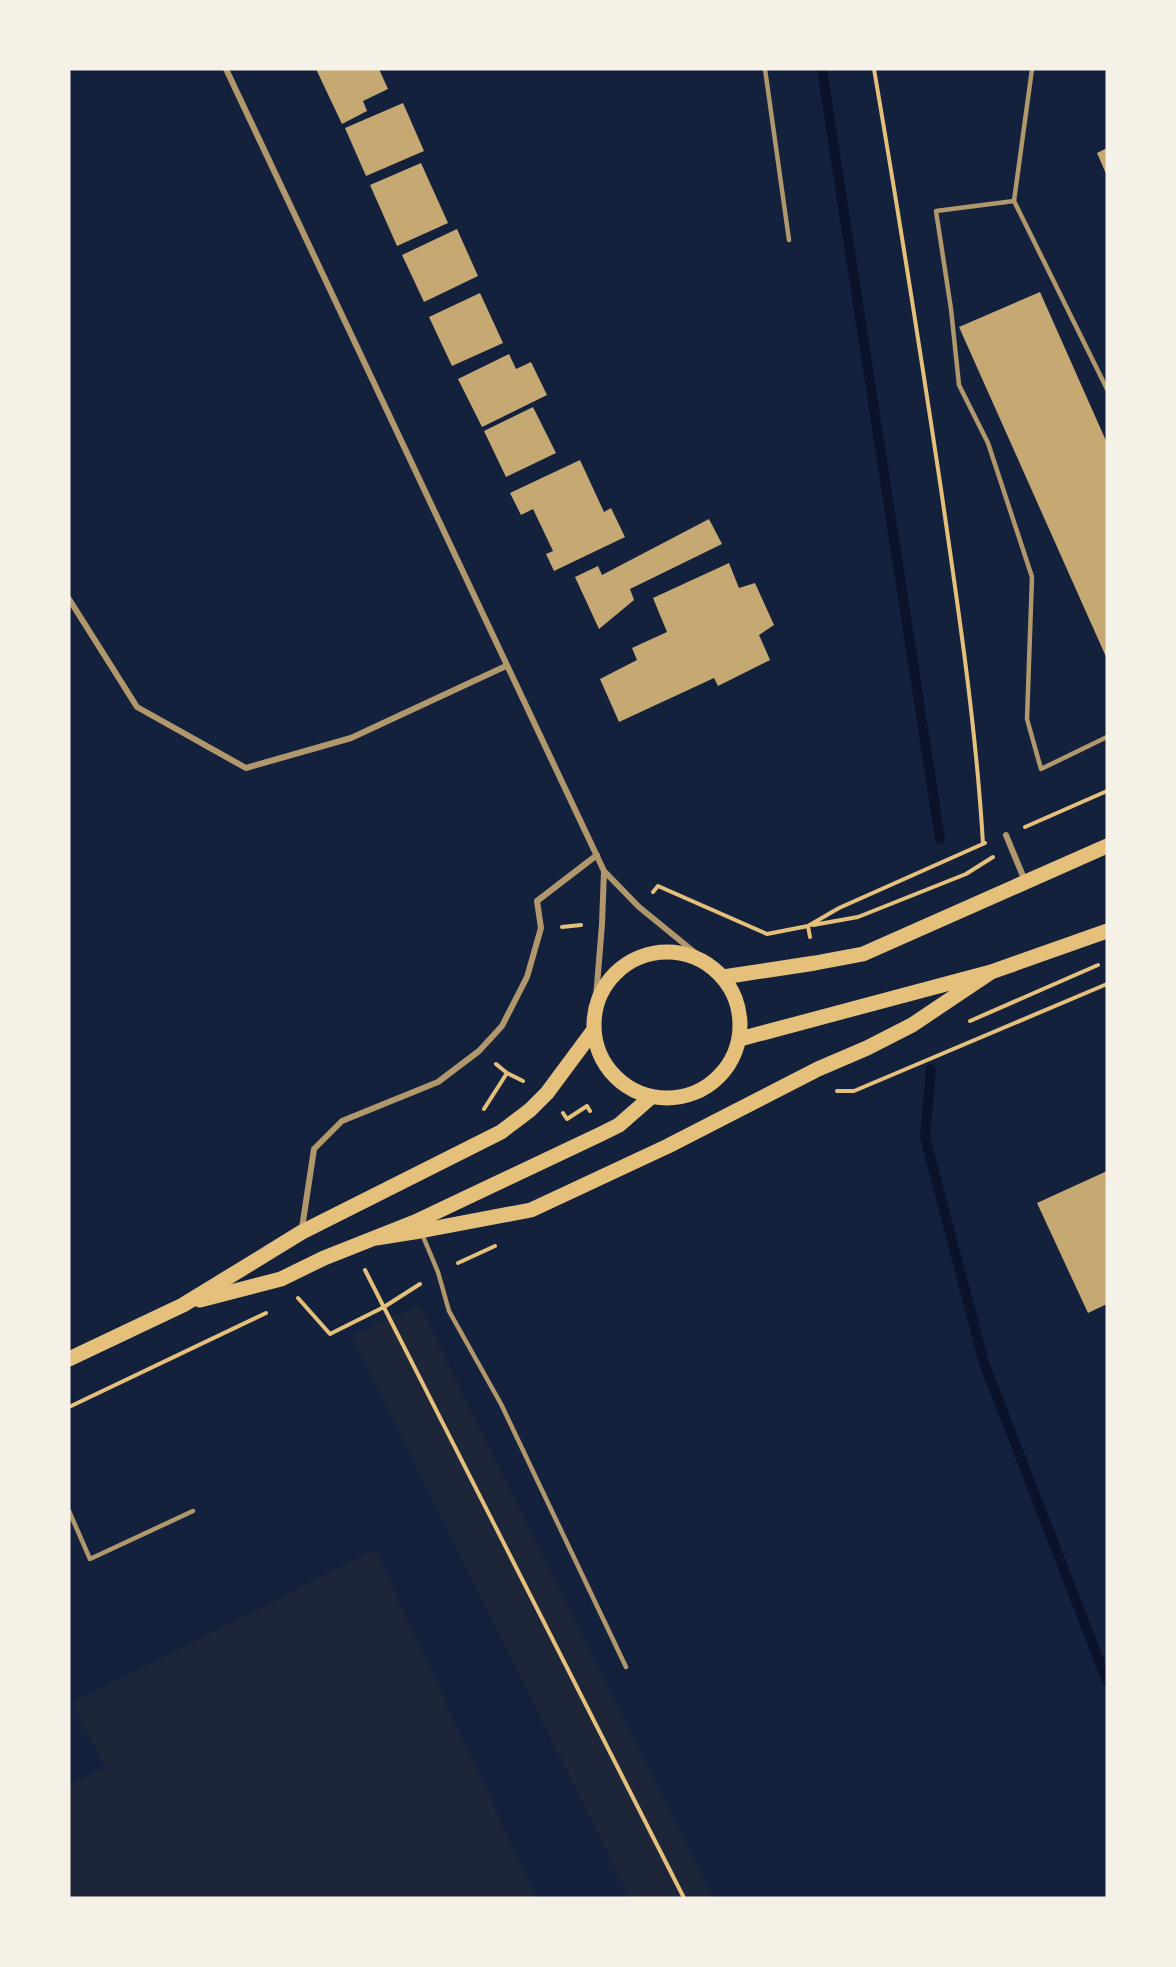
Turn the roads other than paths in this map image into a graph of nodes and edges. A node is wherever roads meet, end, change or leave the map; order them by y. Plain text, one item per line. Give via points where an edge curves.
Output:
1 (226, 69) edge
2 (765, 69) edge
3 (1032, 69) edge
4 (1014, 201) junction
5 (789, 240) dead end
6 (1107, 389) edge
7 (69, 599) edge
8 (506, 666) junction
9 (1107, 736) edge
10 (1006, 835) road end
11 (1107, 846) edge
12 (597, 855) junction
13 (604, 871) junction
14 (1026, 882) junction
15 (1107, 932) edge
16 (704, 960) junction
17 (991, 972) junction
18 (723, 977) junction
19 (595, 1010) junction
20 (593, 1031) junction
21 (740, 1039) junction
22 (651, 1097) junction
23 (418, 1226) junction
24 (302, 1232) junction
25 (183, 1305) junction
26 (69, 1359) edge
27 (194, 1510) dead end
28 (69, 1511) edge
29 (626, 1667) dead end

1 - 8 street
2 - 5 lane
3 - 4 lane
4 - 6 lane
4 - 9 lane via 936,211 960,385 988,443 1032,577 1027,719 1041,769
7 - 8 street via 137,707 246,768 351,738
8 - 12 street
10 - 14 street
11 - 14 main road
12 - 13 street
12 - 24 street via 537,901 540,928 527,977 502,1026 479,1051 438,1082 342,1121 314,1149
13 - 16 street via 639,907
13 - 19 street
14 - 18 main road via 863,954
15 - 17 main road
16 - 18 main road
16 - 19 main road via 680,952 655,952 631,960 614,973
17 - 21 main road
17 - 23 main road via 912,1025 531,1210
18 - 21 main road via 735,996
19 - 20 main road
20 - 22 main road via 609,1071 630,1088
20 - 24 main road via 547,1093 501,1132
21 - 22 main road via 717,1080 698,1092 674,1098
22 - 23 main road via 618,1125
23 - 25 main road via 353,1246 280,1279
23 - 29 lane via 438,1272 449,1311 501,1404
24 - 25 main road
25 - 26 main road
27 - 28 lane via 90,1559

